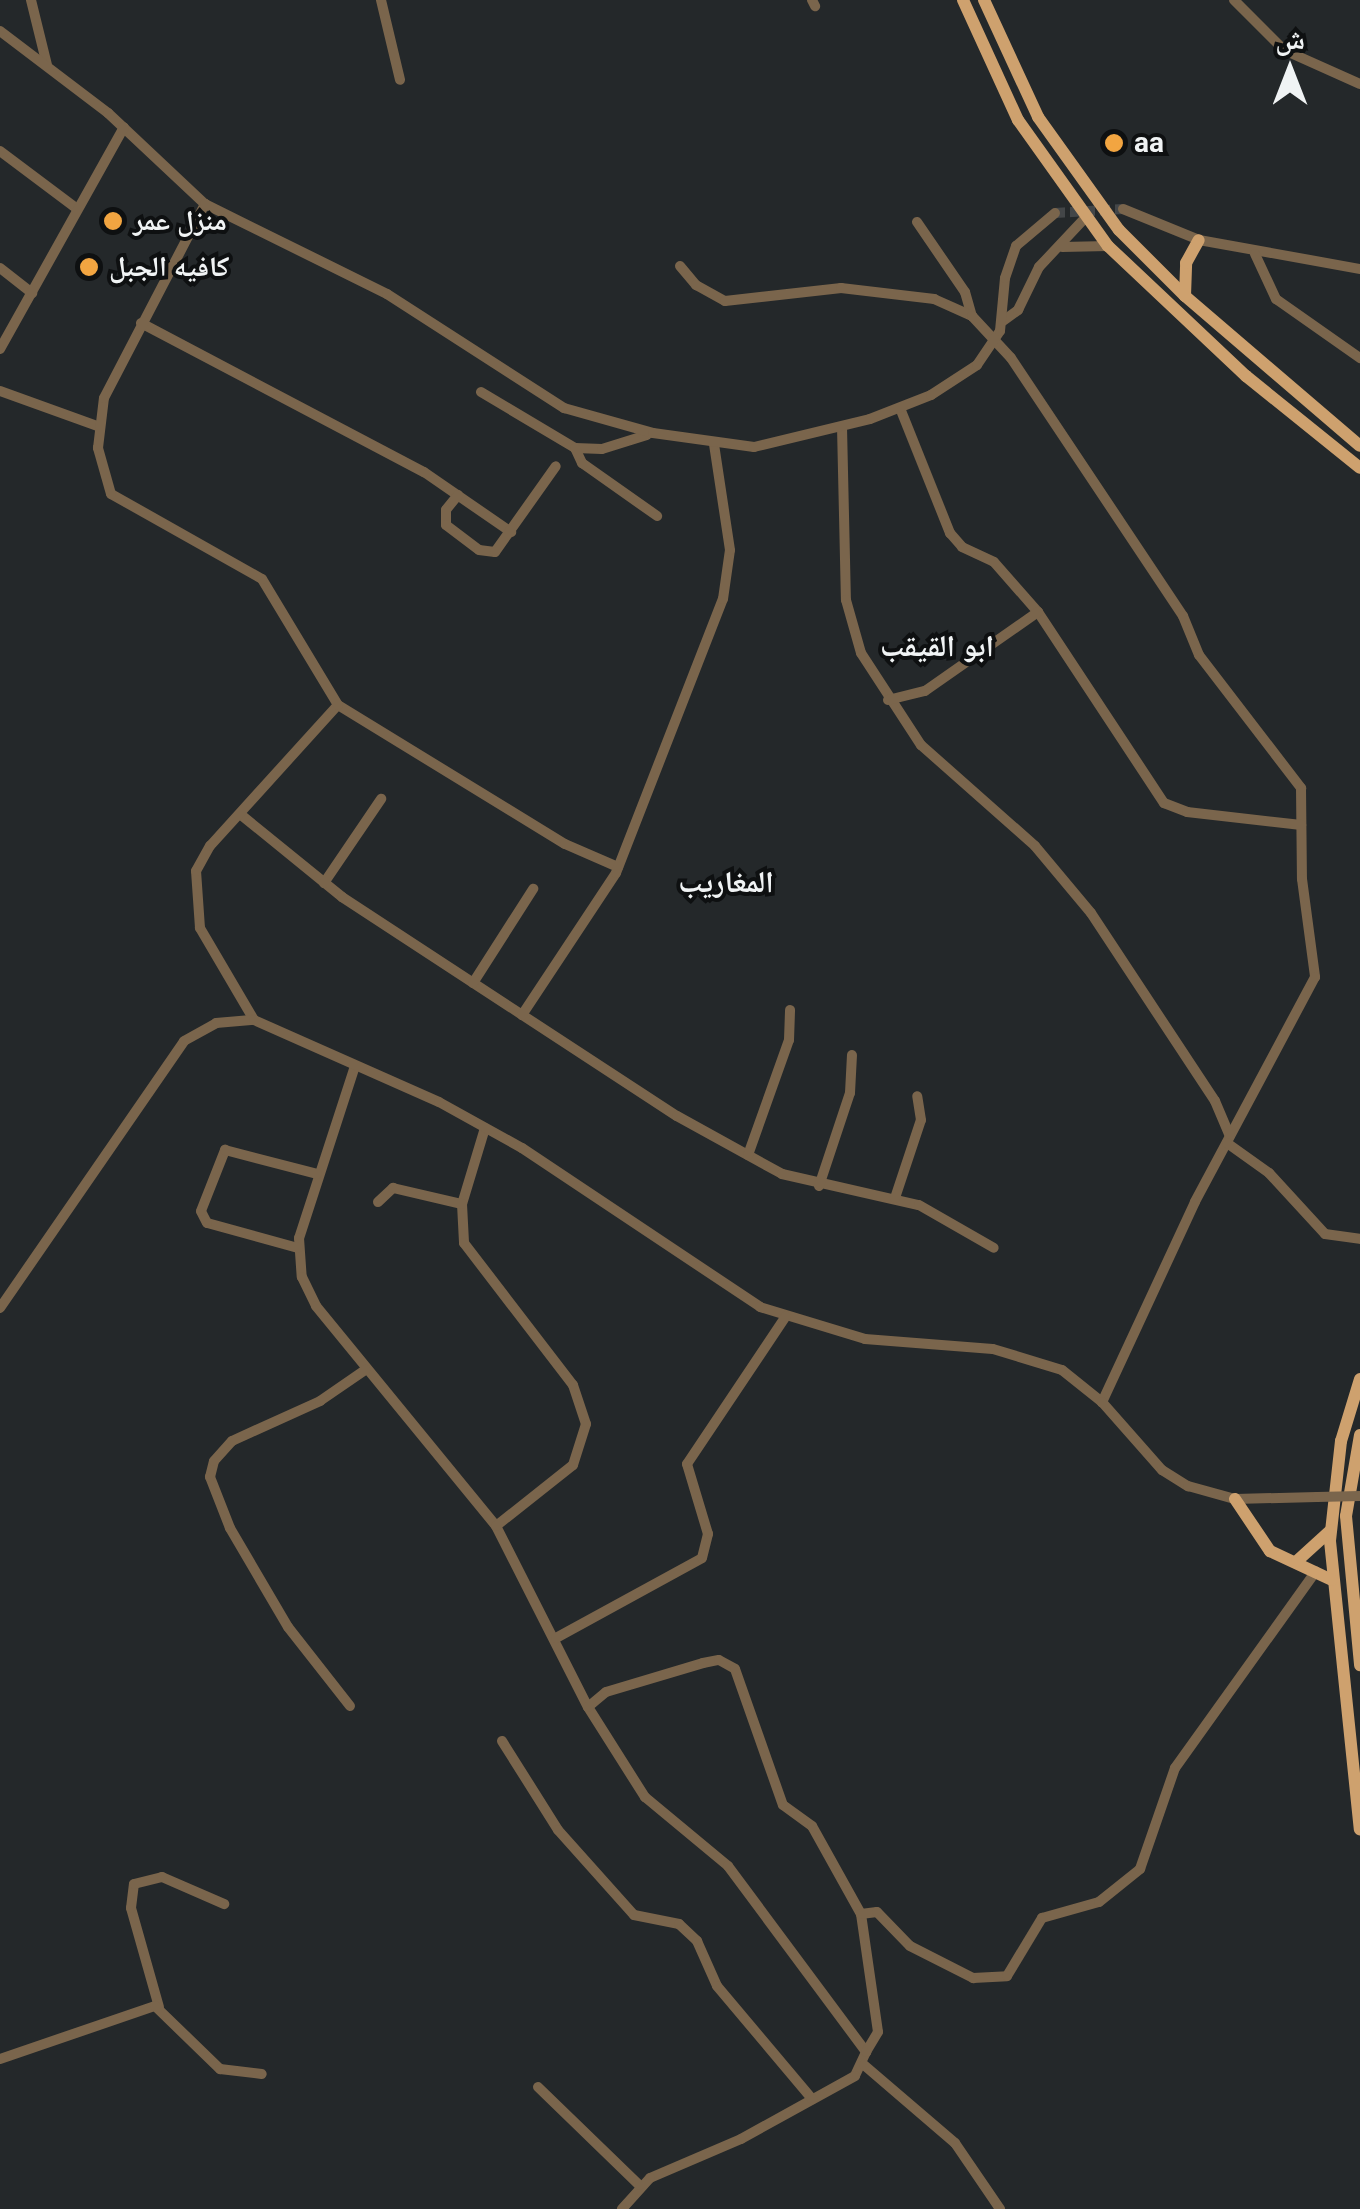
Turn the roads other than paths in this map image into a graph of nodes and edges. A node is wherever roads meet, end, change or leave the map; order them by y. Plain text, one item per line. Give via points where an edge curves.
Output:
1 (31, 0) edge
2 (381, 0) edge
3 (963, 0) edge
4 (984, 0) edge
5 (1234, 0) edge
6 (0, 31) edge
7 (47, 66) junction
8 (400, 80) dead end
9 (1360, 84) edge
10 (124, 127) junction
11 (0, 151) edge
12 (205, 204) junction
13 (76, 208) junction
14 (1123, 209) tunnel mouth
15 (1056, 212) tunnel mouth
16 (1086, 218) junction
17 (917, 222) dead end
18 (1200, 240) junction
19 (1108, 246) junction
20 (1062, 248) junction
21 (1255, 254) junction
22 (1186, 263) junction
23 (680, 266) dead end
24 (0, 268) edge
25 (1360, 269) edge
26 (1157, 271) junction
27 (32, 293) junction
28 (1185, 296) junction
29 (972, 316) junction
30 (1003, 321) junction
31 (141, 323) junction
32 (997, 342) junction
33 (0, 349) edge
34 (1360, 358) edge
35 (0, 391) edge
36 (481, 392) dead end
37 (900, 408) junction
38 (97, 426) junction
39 (842, 427) junction
40 (653, 433) junction
41 (714, 444) junction
42 (1360, 446) edge
43 (575, 448) junction
44 (556, 466) dead end
45 (1360, 468) edge
46 (458, 494) junction
47 (657, 516) dead end
48 (511, 532) junction
49 (1038, 612) junction
50 (888, 700) junction
51 (338, 706) junction
52 (381, 799) dead end
53 (240, 814) junction
54 (1301, 824) junction
55 (618, 868) junction
56 (324, 883) junction
57 (533, 889) dead end
58 (473, 983) junction
59 (790, 1010) dead end
60 (522, 1016) junction
61 (254, 1020) junction
62 (852, 1055) dead end
63 (354, 1066) junction
64 (916, 1096) dead end
65 (485, 1128) junction
66 (1228, 1140) junction
67 (748, 1155) junction
68 (317, 1174) junction
69 (819, 1186) junction
70 (895, 1198) junction
71 (378, 1202) dead end
72 (462, 1204) junction
73 (1360, 1239) edge
74 (298, 1248) junction
75 (994, 1248) dead end
76 (0, 1308) edge
77 (786, 1316) junction
78 (364, 1370) junction
79 (1360, 1379) edge
80 (1102, 1402) junction
81 (1360, 1436) edge
82 (1360, 1496) edge
83 (1236, 1499) junction
84 (496, 1526) junction
85 (1330, 1531) junction
86 (1296, 1561) junction
87 (1316, 1571) junction
88 (1332, 1580) junction
89 (556, 1638) junction
90 (1360, 1664) edge
91 (350, 1706) dead end
92 (588, 1707) junction
93 (502, 1741) dead end
94 (1360, 1829) edge
95 (224, 1904) dead end
96 (861, 1914) junction
97 (159, 2007) junction
98 (866, 2052) junction
99 (0, 2059) edge
100 (864, 2066) junction
101 (262, 2074) dead end
102 (538, 2087) dead end
103 (812, 2098) junction
104 (639, 2185) junction
105 (622, 2209) edge
106 (1000, 2209) edge

1 - 7 street
2 - 8 street
3 - 16 main road via 1018,120
4 - 26 main road via 1038,117
5 - 9 street via 1284,50
6 - 7 street
7 - 10 street
10 - 12 street
10 - 13 street
11 - 13 street
12 - 31 street
12 - 40 street via 372,286 564,408
13 - 27 street
14 - 18 street
15 - 30 street via 1016,246 1005,278
16 - 19 main road
16 - 20 street
17 - 29 street via 964,292
18 - 21 street
18 - 22 main road
19 - 20 street
19 - 45 main road via 1246,376
20 - 30 street via 1039,267 1018,310
21 - 25 street
21 - 34 street via 1276,299
22 - 26 main road
22 - 28 main road
23 - 29 street via 696,286 726,301 840,288 934,299
24 - 27 street
26 - 28 main road
27 - 33 street
28 - 42 main road
29 - 32 street
30 - 32 street
31 - 38 street
31 - 46 street
32 - 37 street via 961,376
32 - 54 street via 1183,616 1199,655 1294,770 1303,798
35 - 38 street
36 - 43 street
37 - 39 street
37 - 49 street via 950,533 1000,567
38 - 51 street via 100,466 111,494 262,579
39 - 41 street via 767,447
39 - 50 street via 846,600 861,653
40 - 41 street
40 - 43 street via 602,449
41 - 55 street via 729,530 728,578
43 - 47 street via 582,463
44 - 48 street
46 - 48 street
46 - 48 street via 444,522 476,548 496,552
49 - 50 street via 925,691
49 - 54 street via 1164,802 1187,812
50 - 66 street via 921,744 1035,846 1092,912 1214,1101
51 - 53 street
51 - 55 street via 520,818
52 - 56 street
53 - 56 street
53 - 61 street via 203,856 194,901 208,942
54 - 66 street via 1316,972
55 - 60 street
56 - 58 street
57 - 58 street
58 - 60 street
59 - 67 street via 789,1040
60 - 67 street
61 - 63 street
61 - 76 street via 216,1023 184,1041
62 - 69 street via 850,1093
63 - 65 street
63 - 68 street
64 - 70 street via 921,1120
65 - 72 street
65 - 77 street via 724,1287
66 - 73 street via 1325,1234
66 - 80 street
67 - 69 street
68 - 74 street
68 - 74 street via 225,1150 202,1211 207,1223
69 - 70 street
70 - 75 street via 942,1216
71 - 72 street via 393,1188
72 - 84 street via 471,1255 573,1385 586,1424 573,1465
74 - 78 street via 316,1306
77 - 80 street via 865,1339 993,1349 1062,1370
77 - 89 street via 687,1464 708,1534 702,1558
78 - 84 street
78 - 91 street via 320,1401 232,1441 210,1477 230,1528 288,1627
79 - 85 main road via 1341,1440
80 - 83 street via 1175,1479
81 - 90 main road via 1346,1516
82 - 83 street, bridge
83 - 86 main road via 1260,1542
84 - 89 street
85 - 86 main road
85 - 88 main road
86 - 87 main road
87 - 88 main road
87 - 96 street via 1175,1768 1140,1869 1099,1902 1042,1918 1007,1976 972,1978 910,1946 877,1912
88 - 94 main road
89 - 92 street
92 - 96 street via 611,1690 703,1663 730,1664 783,1804 812,1826
92 - 98 street via 644,1798 728,1866
93 - 103 street via 558,1830 638,1920 679,1924 697,1941 718,1986
95 - 97 street via 162,1877 134,1884 131,1908
96 - 98 street via 878,2032
97 - 99 street
97 - 101 street via 220,2068
98 - 100 street
100 - 103 street
100 - 106 street via 956,2144
102 - 104 street
103 - 104 street
104 - 105 street

